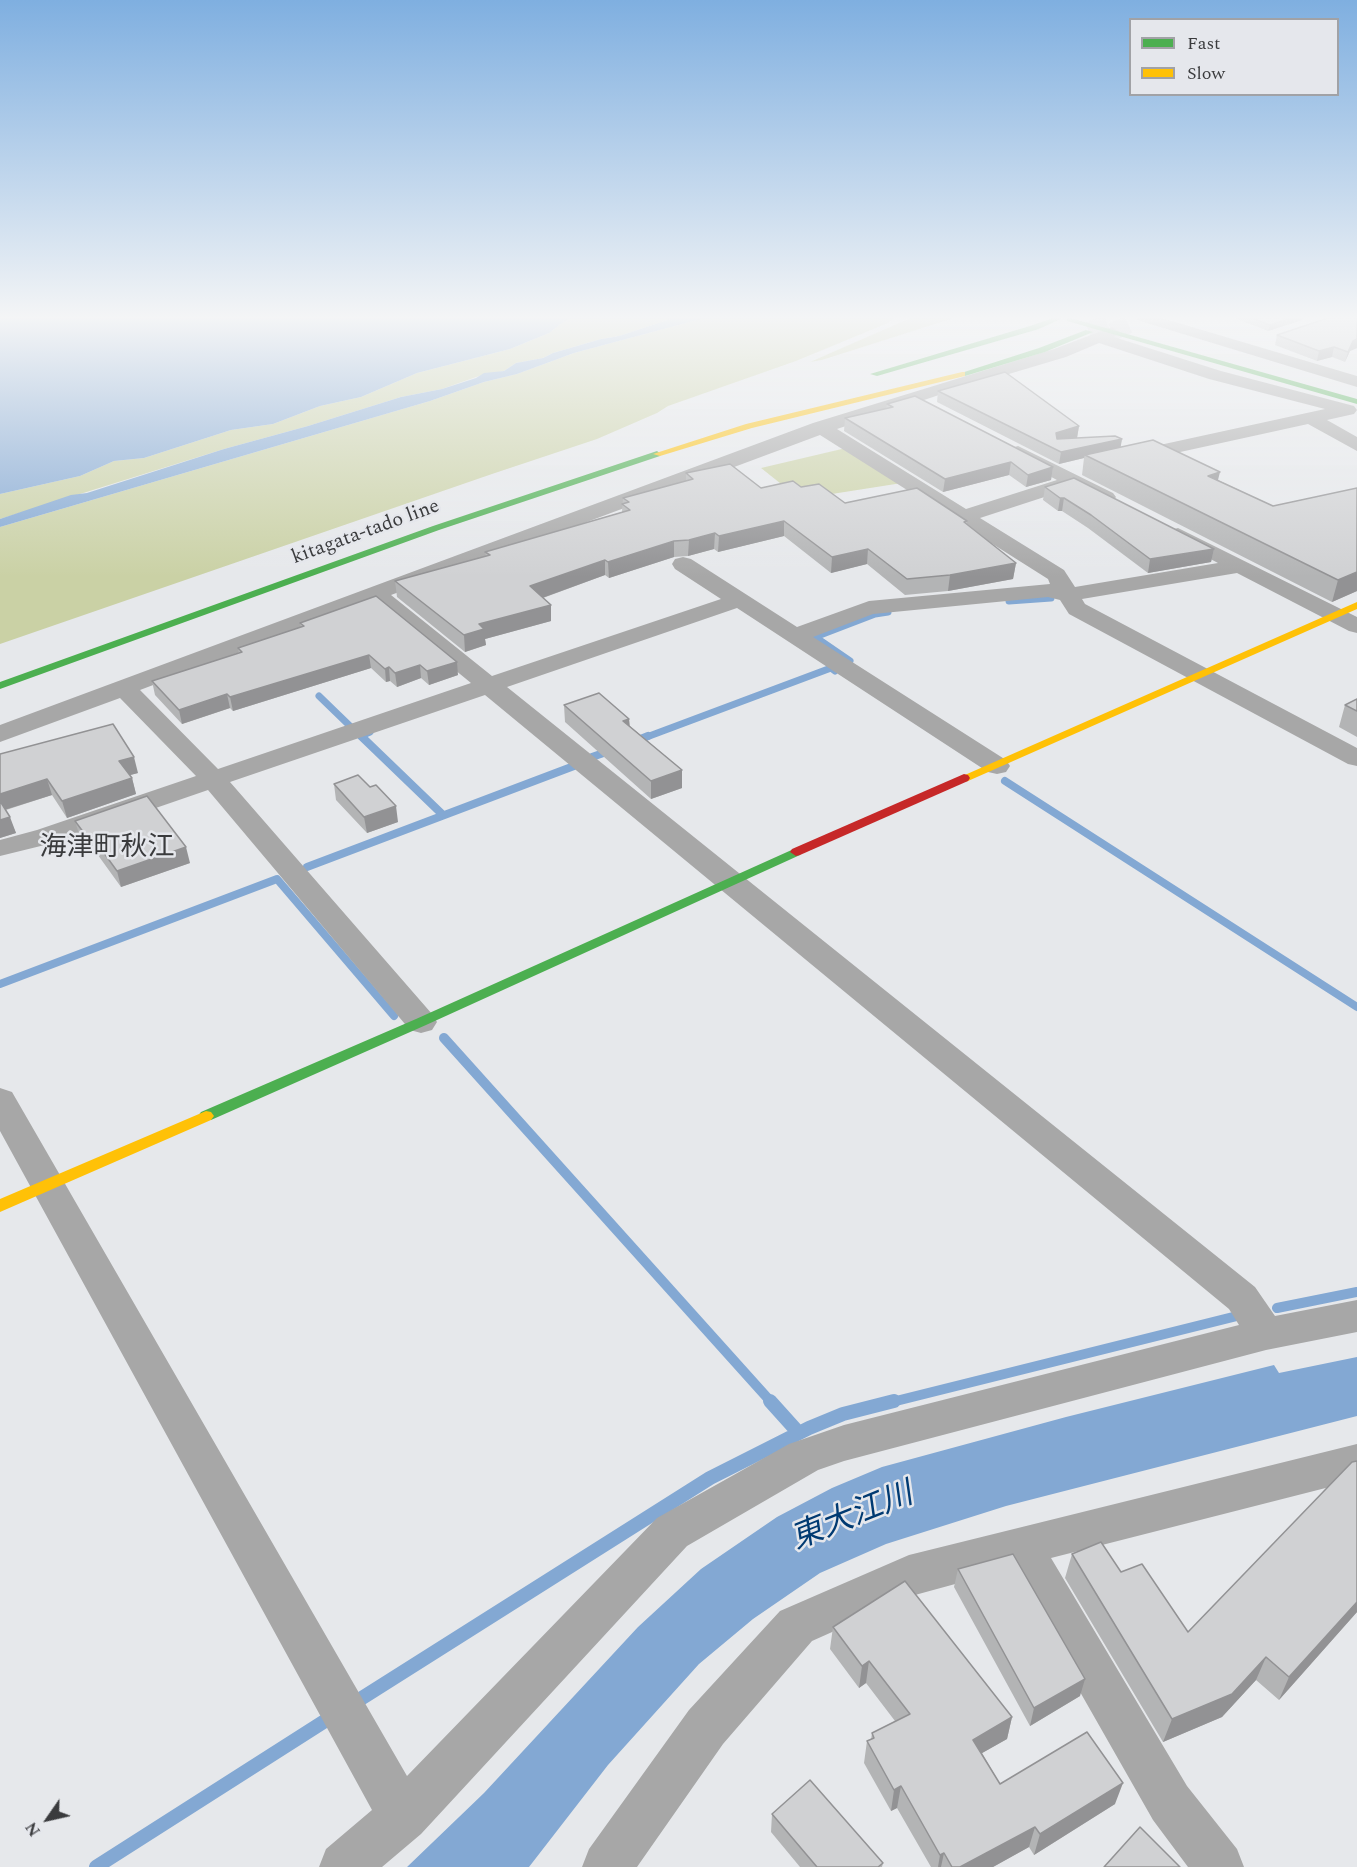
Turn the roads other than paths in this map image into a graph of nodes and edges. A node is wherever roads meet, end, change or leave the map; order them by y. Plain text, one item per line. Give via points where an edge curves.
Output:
1 (802, 403) edge
2 (838, 403) edge
3 (896, 403) edge
4 (921, 403) edge
5 (1333, 403) edge
6 (1339, 403) edge
7 (1354, 408) edge
8 (932, 409) edge
9 (1310, 418) junction
10 (747, 425) junction
11 (820, 427) junction
12 (1357, 445) edge
13 (1005, 446) edge
14 (1114, 460) edge
15 (1092, 465) edge
16 (1065, 476) junction
17 (1125, 507) edge
18 (963, 517) junction
19 (1156, 523) edge
20 (683, 564) dead end
21 (1239, 566) junction
22 (376, 594) junction
23 (1069, 595) junction
24 (739, 600) junction
25 (1357, 605) edge
26 (1336, 615) junction
27 (1357, 626) edge
28 (795, 636) junction
29 (1200, 675) junction
30 (0, 686) edge
31 (490, 687) junction
32 (124, 688) junction
33 (0, 734) edge
34 (1357, 758) edge
35 (997, 766) junction
36 (214, 780) junction
37 (0, 848) edge
38 (728, 882) junction
39 (421, 1022) junction
40 (0, 1100) edge
41 (48, 1184) junction
42 (0, 1206) edge
43 (1357, 1316) edge
44 (1266, 1334) junction
45 (1357, 1462) edge
46 (1020, 1546) junction
47 (403, 1816) junction
48 (344, 1867) edge
49 (607, 1867) edge
50 (1219, 1867) edge

1 - 10 main road
2 - 10 main road
3 - 11 street
4 - 8 street
5 - 7 street
6 - 7 main road
7 - 9 street
9 - 12 street
9 - 14 street
10 - 30 main road, kitagata-tado line via 570,480
11 - 18 street
11 - 22 street
13 - 16 street
15 - 16 street
16 - 17 street
16 - 18 street
18 - 23 street via 1056,575
19 - 21 street
20 - 24 street
21 - 23 street
21 - 26 street
22 - 31 street
22 - 32 street
23 - 28 street via 1048,590 869,608
23 - 29 street via 1077,609
24 - 28 street
24 - 31 street
25 - 26 main road
26 - 27 street
26 - 29 main road
28 - 35 street
29 - 34 street
29 - 35 main road
31 - 36 street
31 - 38 street
32 - 33 street
32 - 36 street
35 - 38 main road
36 - 37 street
36 - 39 street
38 - 39 main road
38 - 44 street via 1242,1298
39 - 41 main road
40 - 41 street
41 - 42 main road
41 - 47 street
43 - 44 street
44 - 47 street via 844,1443 804,1457 672,1532
45 - 46 street
46 - 49 street via 909,1576 796,1626 706,1727
46 - 50 street via 1170,1803
47 - 48 street

